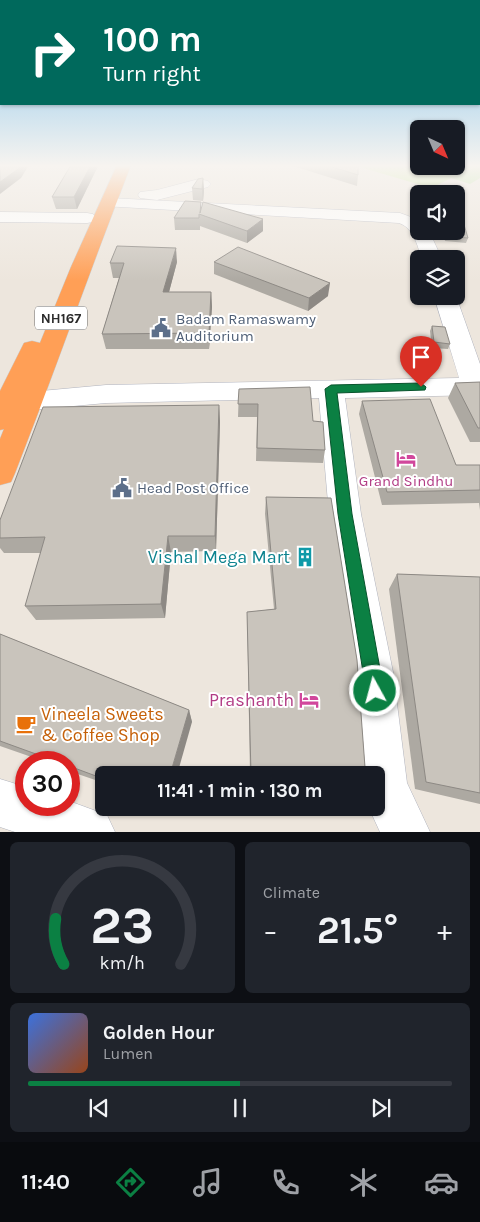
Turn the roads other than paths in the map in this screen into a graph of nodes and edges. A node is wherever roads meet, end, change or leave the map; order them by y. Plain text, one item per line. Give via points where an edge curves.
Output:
1 (94, 204) edge
2 (108, 204) edge
3 (184, 204) edge
4 (0, 217) edge
5 (87, 218) junction
6 (410, 221) edge
7 (448, 305) edge
8 (477, 386) edge
9 (331, 389) junction
10 (30, 401) junction
11 (0, 420) edge
12 (0, 473) edge
13 (0, 803) edge
14 (90, 832) edge
15 (405, 832) edge

1 - 5 highway, NH167
2 - 10 highway, NH167
3 - 6 street
4 - 5 street
5 - 11 highway, NH167
7 - 8 street
8 - 9 street
9 - 10 street via 106,394
9 - 15 street via 345,514 373,672 384,786
10 - 12 highway, NH167
13 - 14 street

